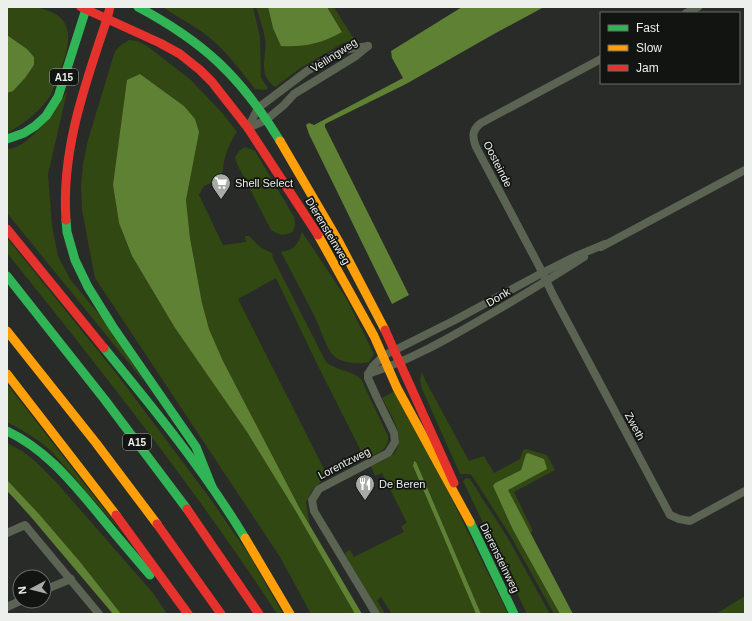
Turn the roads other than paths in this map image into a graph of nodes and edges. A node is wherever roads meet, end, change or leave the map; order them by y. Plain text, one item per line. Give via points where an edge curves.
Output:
1 (110, 7) edge
2 (138, 7) edge
3 (698, 7) edge
4 (84, 8) edge
5 (688, 12) edge
6 (107, 18) junction
7 (600, 60) edge
8 (258, 108) junction
9 (266, 120) junction
10 (248, 128) junction
11 (7, 139) edge
12 (745, 170) edge
13 (7, 228) edge
14 (605, 244) junction
15 (542, 273) junction
16 (7, 276) edge
17 (546, 282) junction
18 (7, 331) edge
19 (394, 350) junction
20 (383, 356) junction
21 (400, 363) junction
22 (388, 368) junction
23 (7, 374) edge
24 (368, 374) junction
25 (7, 431) edge
26 (212, 487) junction
27 (745, 492) edge
28 (465, 512) junction
29 (7, 533) edge
30 (71, 579) junction
31 (52, 587) edge
32 (98, 614) edge
33 (184, 614) edge
34 (188, 614) edge
35 (221, 614) edge
36 (259, 614) edge
37 (290, 614) edge
38 (376, 614) edge
39 (514, 614) edge

1 - 6 main road
2 - 8 main road, Dierensteinweg via 191,38 222,65
3 - 5 street
4 - 6 main road, Dierensteinweg
4 - 11 main road, A15 via 64,79 54,104 35,126
6 - 10 main road, Dierensteinweg via 180,54 212,82
6 - 26 main road, A15 via 75,122 69,153 65,216 69,239 75,260 88,286 198,450
7 - 15 street, Oosteinde via 475,128 473,138 476,147
8 - 9 main road, Dierensteinweg
8 - 9 street, Veilingweg via 307,70 344,50 368,46 294,94
8 - 10 street, Veilingweg
9 - 10 street, Veilingweg
9 - 19 main road, Dierensteinweg via 350,260
10 - 20 main road, Dierensteinweg via 327,249
12 - 14 street, Donk
13 - 26 main road, A15 via 149,403
14 - 15 street, Donk
14 - 17 street, Donk
15 - 17 street, Zweth
15 - 19 street, Donk
16 - 36 main road, A15 via 114,411 198,524
17 - 21 street, Donk via 462,331
17 - 27 street, Zweth via 670,515 690,521
18 - 35 main road via 151,516
19 - 20 street, Donk
19 - 21 main road, Dierensteinweg
20 - 22 main road, Dierensteinweg
20 - 24 street
21 - 22 street, Donk
21 - 28 main road, Dierensteinweg via 449,469
22 - 24 street
22 - 28 main road, Dierensteinweg
23 - 34 main road via 94,485
24 - 38 street, Lorentzweg via 394,433 395,442 388,453 319,489 312,504 315,514
25 - 33 main road via 56,464
26 - 37 main road, A15
28 - 39 main road, Dierensteinweg
29 - 30 street via 25,525
30 - 31 street
30 - 32 street

